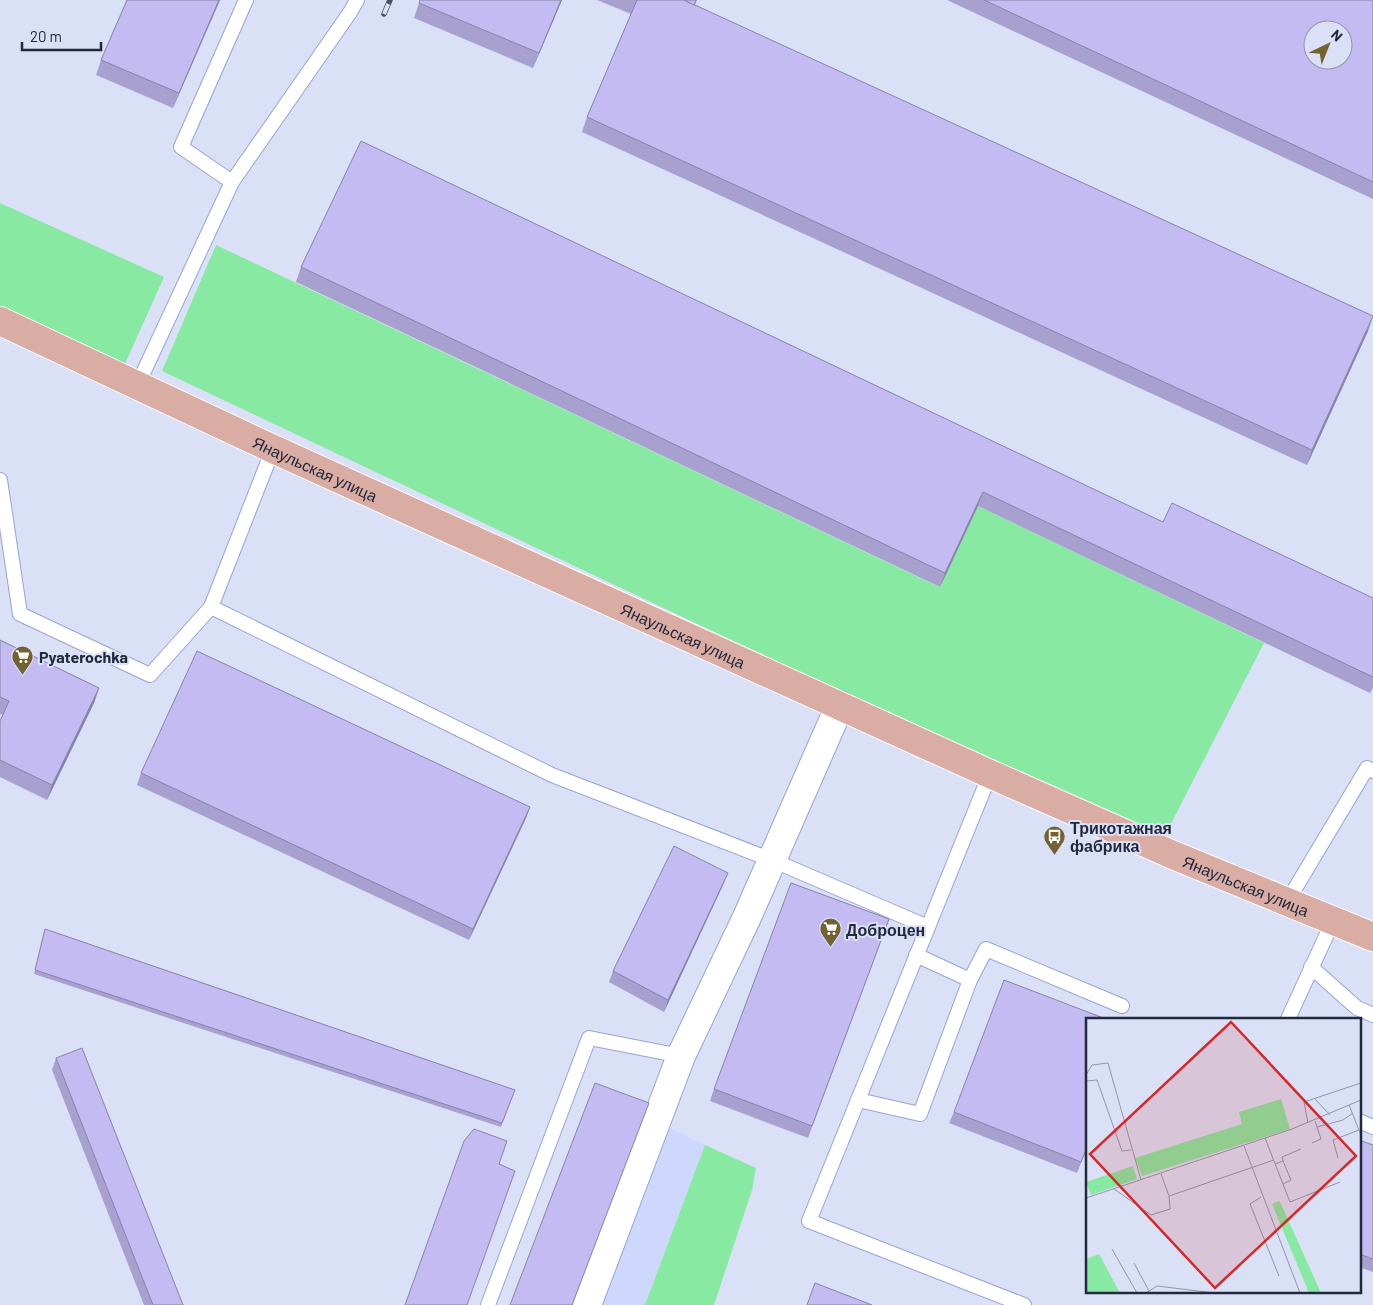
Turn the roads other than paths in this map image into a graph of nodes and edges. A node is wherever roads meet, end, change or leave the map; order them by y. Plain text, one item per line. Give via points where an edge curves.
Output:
1 (246, 0) edge
2 (357, 0) edge
3 (232, 182) junction
4 (0, 321) edge
5 (138, 384) junction
6 (273, 449) junction
7 (0, 480) edge
8 (211, 607) junction
9 (840, 705) junction
10 (1373, 772) edge
11 (990, 774) junction
12 (772, 860) junction
13 (1287, 902) junction
14 (1333, 921) junction
15 (928, 927) junction
16 (1373, 936) edge
17 (916, 955) junction
18 (1311, 968) junction
19 (970, 980) junction
20 (1122, 1006) dead end
21 (1373, 1015) edge
22 (1288, 1018) edge
23 (682, 1056) junction
24 (858, 1100) junction
25 (1360, 1121) edge
26 (1373, 1127) edge
27 (488, 1305) edge
28 (588, 1305) edge
29 (1024, 1305) edge

1 - 3 lane via 181,147
2 - 3 lane
3 - 5 lane
4 - 5 main road, Янаульская улица
5 - 6 main road, Янаульская улица
6 - 8 lane
6 - 9 main road, Янаульская улица
7 - 8 lane via 20,614 150,675
8 - 12 lane via 552,775
9 - 11 main road, Янаульская улица
9 - 12 street
10 - 13 lane via 1366,768
11 - 13 main road, Янаульская улица
11 - 15 lane
12 - 15 lane
12 - 23 street
13 - 14 main road, Янаульская улица
14 - 16 main road, Янаульская улица
14 - 18 lane
15 - 17 lane
17 - 19 lane
17 - 24 lane
18 - 21 lane via 1357,1008
18 - 22 lane
19 - 20 lane via 986,949
19 - 24 lane via 920,1114
23 - 27 lane via 589,1038
23 - 28 street
24 - 29 lane via 809,1221
25 - 26 lane

